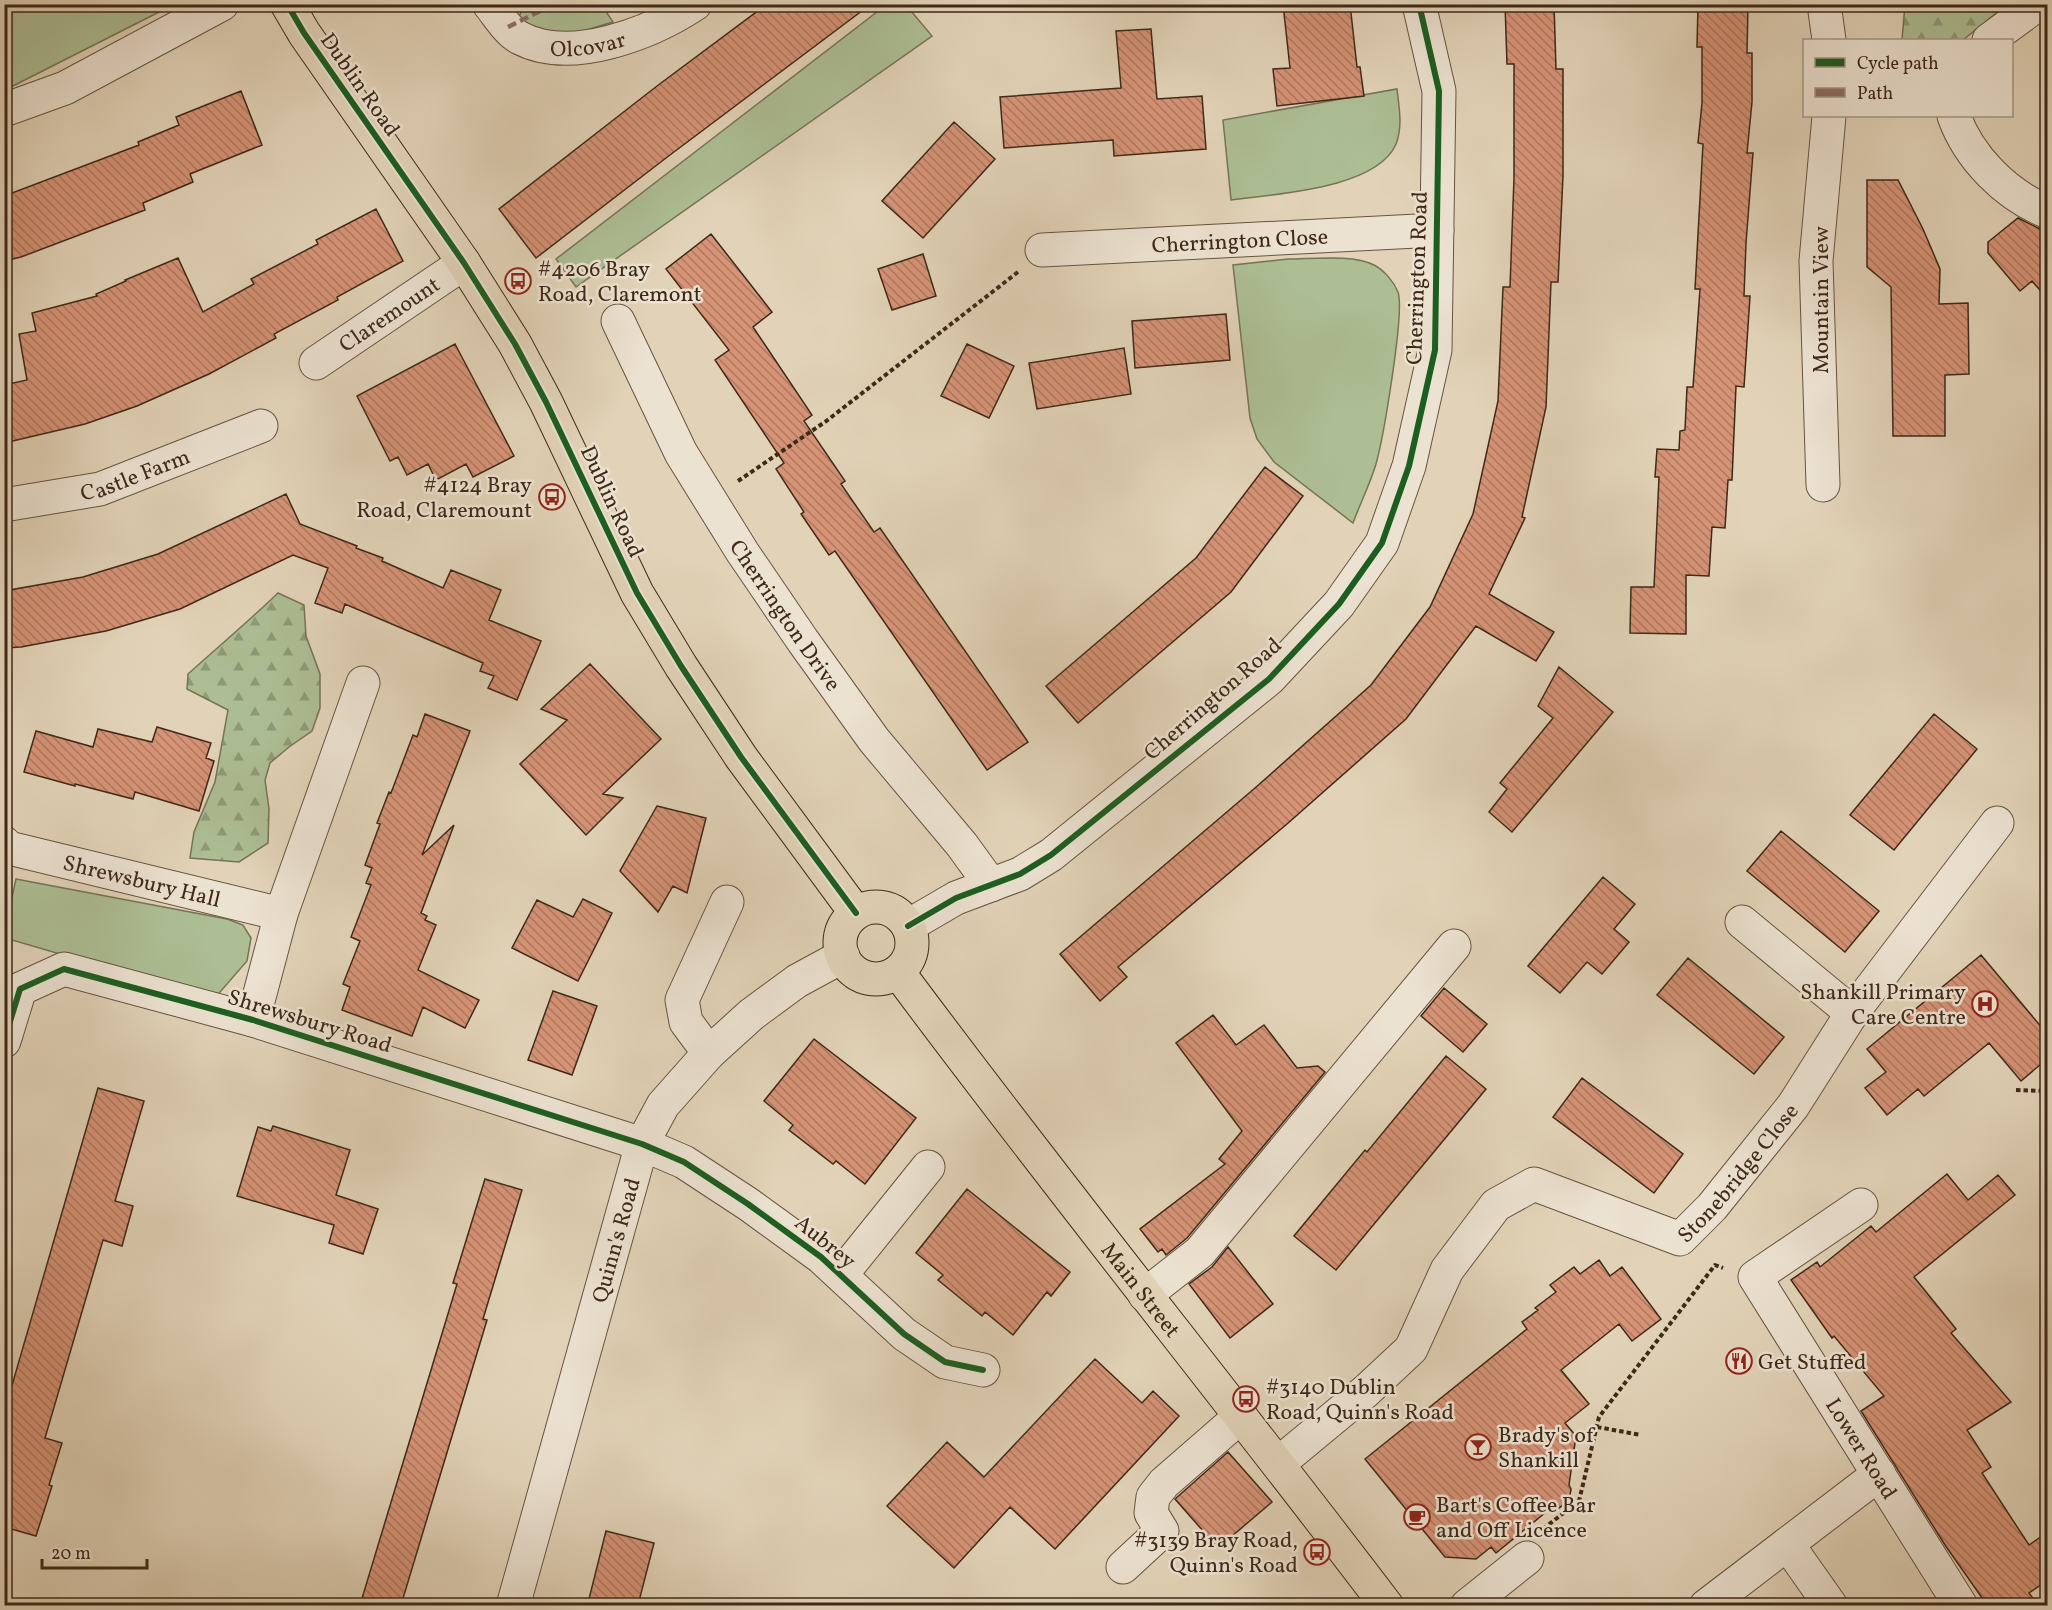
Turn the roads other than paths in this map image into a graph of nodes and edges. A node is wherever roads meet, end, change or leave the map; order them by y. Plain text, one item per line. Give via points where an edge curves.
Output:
1 (222, 4) edge
2 (287, 4) edge
3 (489, 4) edge
4 (695, 4) edge
5 (1419, 4) edge
6 (1824, 4) edge
7 (2037, 4) edge
8 (1829, 39) edge
9 (1990, 39) edge
10 (4, 110) edge
11 (1829, 117) edge
12 (1954, 117) edge
13 (2048, 212) edge
14 (1437, 230) junction
15 (1042, 250) road end
16 (464, 262) junction
17 (618, 321) dead end
18 (316, 363) dead end
19 (261, 426) dead end
20 (1823, 485) dead end
21 (4, 506) edge
22 (363, 683) dead end
23 (1997, 823) dead end
24 (4, 843) edge
25 (991, 885) junction
26 (728, 902) dead end
27 (856, 913) junction
28 (281, 914) junction
29 (1742, 922) dead end
30 (908, 926) junction
31 (1455, 946) dead end
32 (843, 956) junction
33 (898, 972) junction
34 (1852, 1013) junction
35 (254, 1020) junction
36 (4, 1041) edge
37 (709, 1053) junction
38 (642, 1144) junction
39 (928, 1167) dead end
40 (1861, 1205) dead end
41 (841, 1275) junction
42 (1145, 1295) junction
43 (982, 1370) dead end
44 (1241, 1416) junction
45 (1279, 1463) junction
46 (1879, 1474) junction
47 (1786, 1545) junction
48 (1532, 1546) road end
49 (1123, 1567) dead end
50 (513, 1605) edge
51 (1387, 1605) edge
52 (1467, 1605) edge
53 (1706, 1605) edge
54 (1831, 1605) edge
55 (1961, 1605) edge

1 - 10 street via 65,88
2 - 16 main road, Dublin Road
3 - 4 street, Olcovar via 518,38 542,47 585,48 629,38
5 - 14 street, Cherrington Road via 1439,91
6 - 8 street
7 - 9 street
11 - 20 street, Mountain View via 1816,261
12 - 13 street via 1980,161 2002,183
14 - 15 street, Cherrington Close
14 - 25 street, Cherrington Road via 1436,350 1409,466 1382,543 1339,604 1269,678 1051,855 1020,874
16 - 18 street, Claremount
16 - 27 main road, Dublin Road via 546,402 637,593 741,757
17 - 25 street, Cherrington Drive via 681,453 803,641 874,741 963,845
19 - 21 street, Castle Farm via 100,489
22 - 28 street
23 - 34 street, Stonebridge Close
24 - 28 street, Shrewsbury Hall via 9,848
25 - 30 street, Cherrington Road via 956,898
26 - 37 street via 682,1000 686,1022
27 - 30 main road via 882,907 900,916
27 - 32 main road via 840,938
28 - 35 street
29 - 34 street
30 - 33 main road via 911,952
31 - 42 street via 1200,1252
32 - 33 main road via 851,969 866,977 886,978
32 - 37 street, Quinn's Road via 797,981
33 - 42 main road, Main Street
34 - 45 street, Stonebridge Close via 1793,1106 1712,1207 1680,1239 1534,1184 1496,1205 1447,1270 1411,1349
35 - 36 street, Shrewsbury Road via 64,969 20,989
35 - 38 street, Shrewsbury Road
37 - 38 street, Quinn's Road via 663,1105
38 - 41 street, Aubrey via 684,1162 748,1204
38 - 50 street, Quinn's Road
39 - 41 street, Aubrey
40 - 46 street, Lower Road via 1755,1277
41 - 43 street, Aubrey via 904,1334 945,1362
42 - 44 main road, Main Street
44 - 45 main road, Main Street
44 - 49 street via 1153,1497 1151,1513 1162,1531
45 - 51 main road, Main Street
46 - 47 street
46 - 55 street, Lower Road
47 - 53 street
47 - 54 street
48 - 52 street

